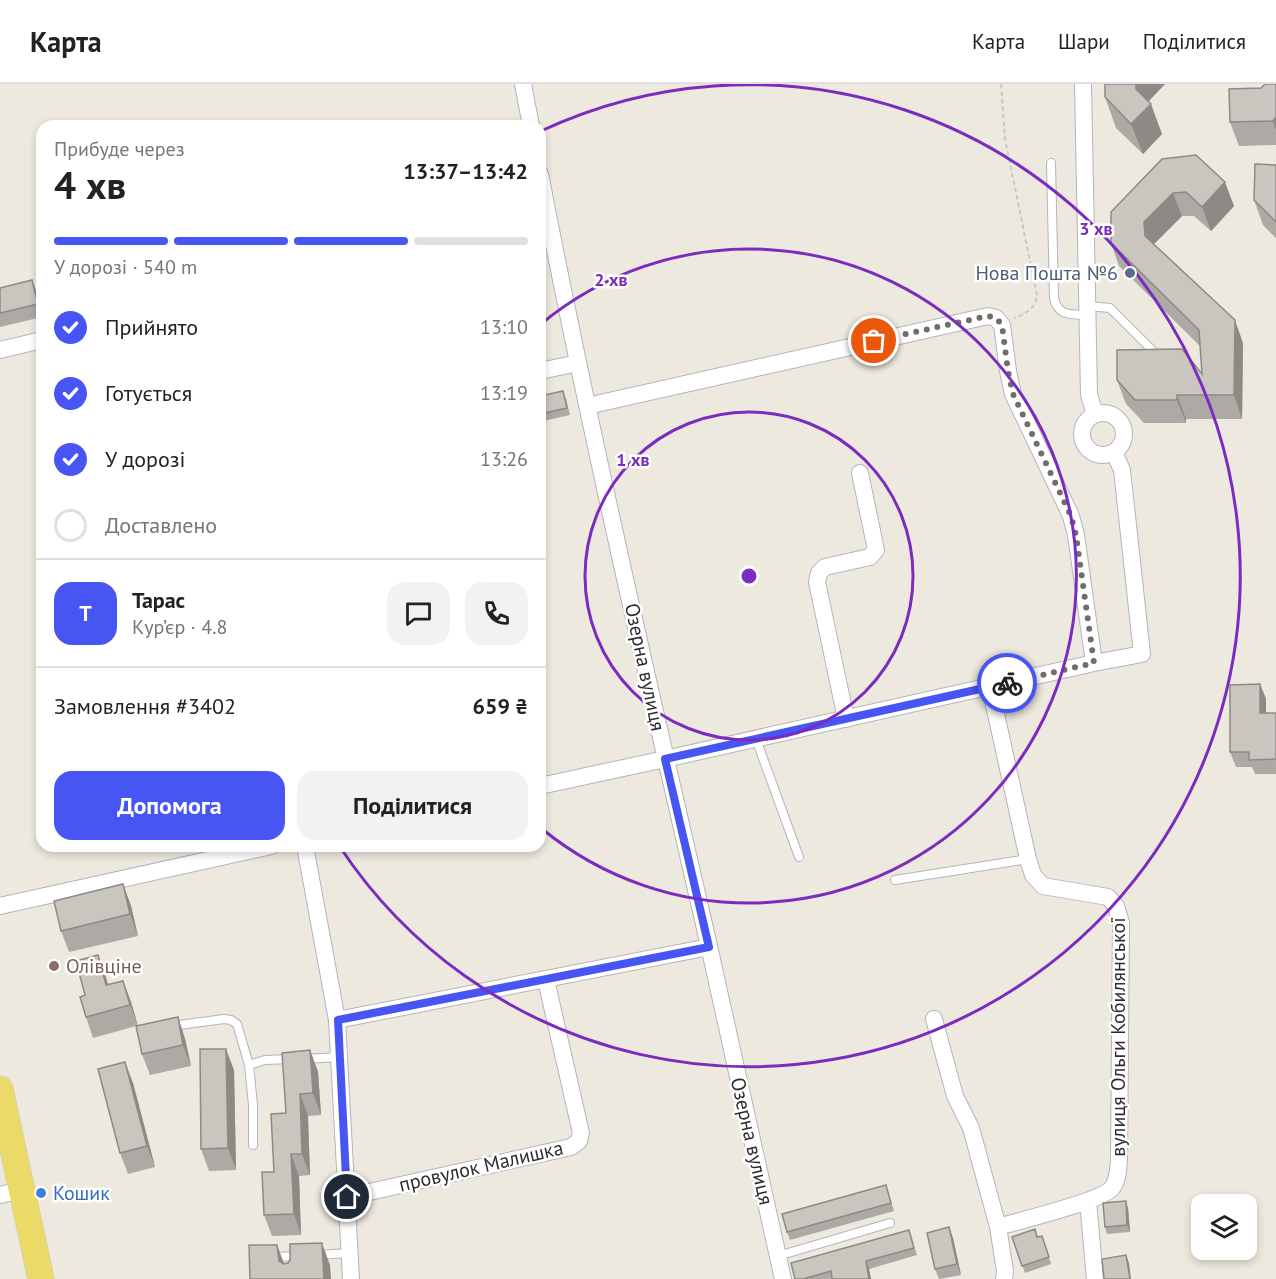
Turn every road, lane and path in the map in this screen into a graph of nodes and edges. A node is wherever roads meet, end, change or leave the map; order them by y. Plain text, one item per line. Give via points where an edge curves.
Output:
1 (523, 84) edge
2 (1001, 84) edge
3 (1083, 84) edge
4 (530, 120) edge
5 (1052, 163) dead end
6 (546, 232) edge
7 (1087, 310) junction
8 (999, 321) junction
9 (36, 341) edge
10 (0, 350) edge
11 (1158, 356) edge
12 (578, 363) junction
13 (546, 370) edge
14 (587, 406) junction
15 (1095, 414) junction
16 (1114, 452) junction
17 (860, 473) dead end
18 (1094, 663) junction
19 (990, 687) junction
20 (846, 719) junction
21 (756, 739) junction
22 (665, 759) junction
23 (546, 785) edge
24 (227, 852) edge
25 (306, 852) edge
26 (799, 857) dead end
27 (1028, 859) junction
28 (895, 880) dead end
29 (0, 906) edge
30 (709, 947) junction
31 (546, 980) junction
32 (934, 1019) dead end
33 (338, 1020) junction
34 (159, 1028) edge
35 (339, 1057) junction
36 (249, 1065) junction
37 (0, 1089) edge
38 (253, 1145) dead end
39 (11, 1192) edge
40 (347, 1197) junction
41 (1088, 1201) junction
42 (890, 1223) dead end
43 (998, 1227) junction
44 (350, 1253) junction
45 (291, 1256) junction
46 (778, 1256) junction
47 (265, 1257) edge
48 (291, 1268) edge
49 (41, 1279) edge
50 (351, 1279) edge
51 (783, 1279) edge
52 (1004, 1279) edge
53 (1095, 1279) edge

1 - 4 street
2 - 8 path via 1005,140 1037,298 1024,314
3 - 7 street
5 - 7 lane via 1055,304 1064,313
6 - 12 street, Озерна вулиця
7 - 11 lane via 1110,308
7 - 15 street via 1089,395
8 - 14 street via 988,316
8 - 18 street via 1013,394 1071,516
9 - 10 street
12 - 13 street
12 - 14 street, Озерна вулиця
14 - 22 street, Озерна вулиця
15 - 16 street via 1108,414 1120,421 1124,434
15 - 16 street via 1084,424 1084,444 1094,453
16 - 18 street via 1122,470 1142,654
17 - 20 street via 876,550 870,557 825,567 818,582
18 - 19 street
19 - 20 street
19 - 27 street, вулиця Ольги Кобилянської
20 - 21 street
21 - 22 street
21 - 26 lane
22 - 23 street
22 - 30 street, Озерна вулиця
24 - 29 street
25 - 33 street
27 - 28 lane
27 - 41 street, вулиця Ольги Кобилянської via 1033,875 1043,886 1108,897 1116,906 1121,923 1119,1161 1112,1188
30 - 31 street
30 - 46 street, Озерна вулиця
31 - 33 street
31 - 40 street, провулок Малишка via 581,1133 579,1141 571,1147
32 - 43 street via 955,1096 971,1128
33 - 35 street
34 - 36 lane via 231,1020 237,1024
35 - 36 lane via 265,1060
35 - 40 street
36 - 38 lane
37 - 39 main road
39 - 49 main road
40 - 44 street
41 - 43 street, вулиця Ольги Кобилянської
41 - 53 street
42 - 46 lane
43 - 52 street
44 - 45 lane
44 - 50 street
45 - 47 lane
45 - 48 lane
46 - 51 street, Озерна вулиця

